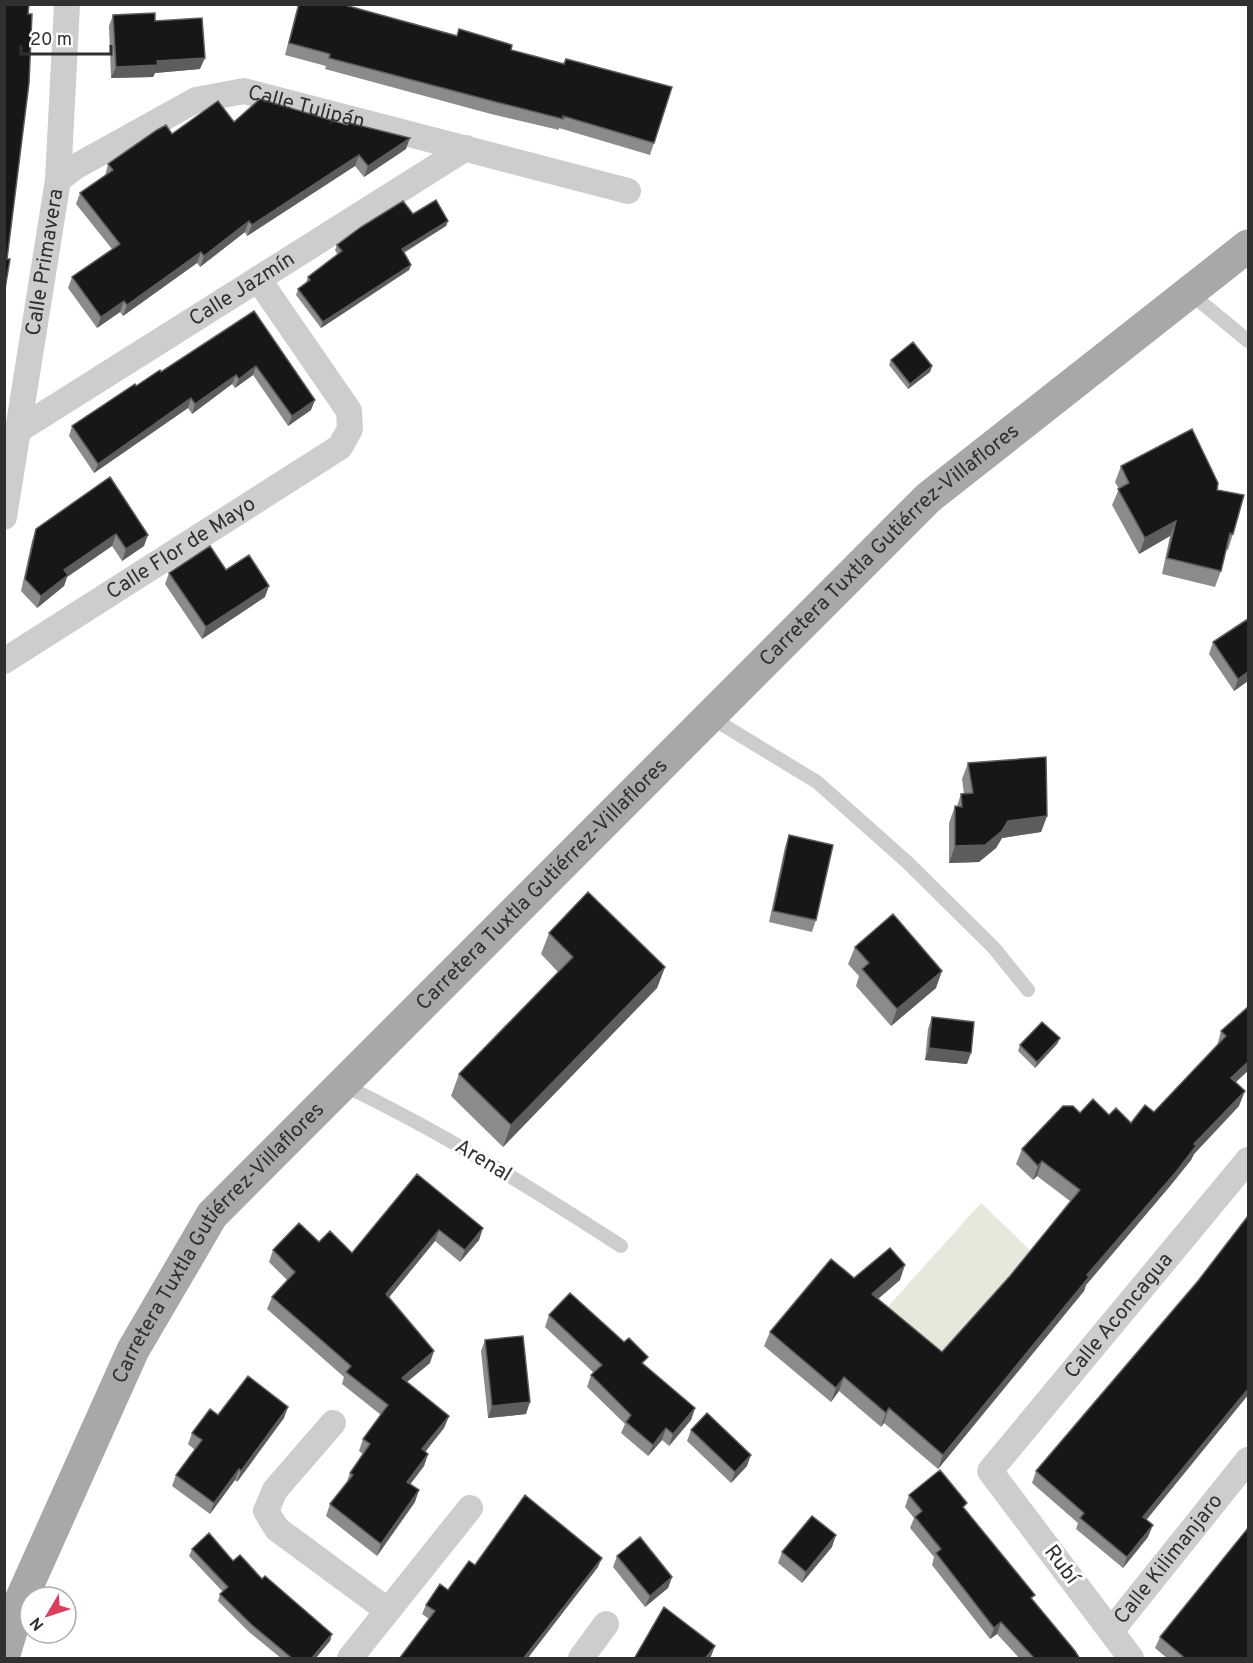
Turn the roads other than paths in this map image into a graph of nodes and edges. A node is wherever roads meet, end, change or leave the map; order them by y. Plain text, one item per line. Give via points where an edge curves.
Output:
1 (67, 4) edge
2 (466, 148) junction
3 (58, 180) junction
4 (628, 191) dead end
5 (1248, 246) edge
6 (258, 279) junction
7 (1190, 292) junction
8 (1248, 341) edge
9 (17, 431) junction
10 (4, 517) edge
11 (4, 661) edge
12 (710, 717) junction
13 (1028, 990) dead end
14 (341, 1084) junction
15 (1248, 1160) edge
16 (621, 1246) dead end
17 (333, 1422) dead end
18 (1248, 1461) edge
19 (990, 1471) joint
20 (470, 1508) dead end
21 (387, 1610) junction
22 (606, 1624) dead end
23 (1111, 1631) junction
24 (4, 1654) edge
25 (350, 1659) edge
26 (581, 1659) edge
27 (1131, 1659) edge

1 - 3 street, Calle Primavera
2 - 3 street, Calle Tulipán via 244,91 196,100
2 - 4 street, Calle Tulipán
2 - 6 street, Calle Jazmín
3 - 9 street, Calle Primavera
5 - 7 main road, Carretera Tuxtla Gutiérrez-Villaflores
6 - 9 street, Calle Jazmín
6 - 11 street, Calle Flor de Mayo via 349,411 350,429 340,447
7 - 8 lane
7 - 12 main road, Carretera Tuxtla Gutiérrez-Villaflores via 928,498
9 - 10 street, Calle Primavera
12 - 13 lane via 817,782 994,948
12 - 14 main road, Carretera Tuxtla Gutiérrez-Villaflores
14 - 16 lane, Arenal via 399,1112 550,1199
14 - 24 main road, Carretera Tuxtla Gutiérrez-Villaflores via 212,1215 133,1350 20,1602
15 - 19 street, Calle Aconcagua
17 - 21 street via 275,1490 266,1511 277,1529
18 - 23 street, Calle Kilimanjaro
19 - 23 street, Rubí
20 - 21 street
21 - 25 street
22 - 26 street
23 - 27 street, Rubí

